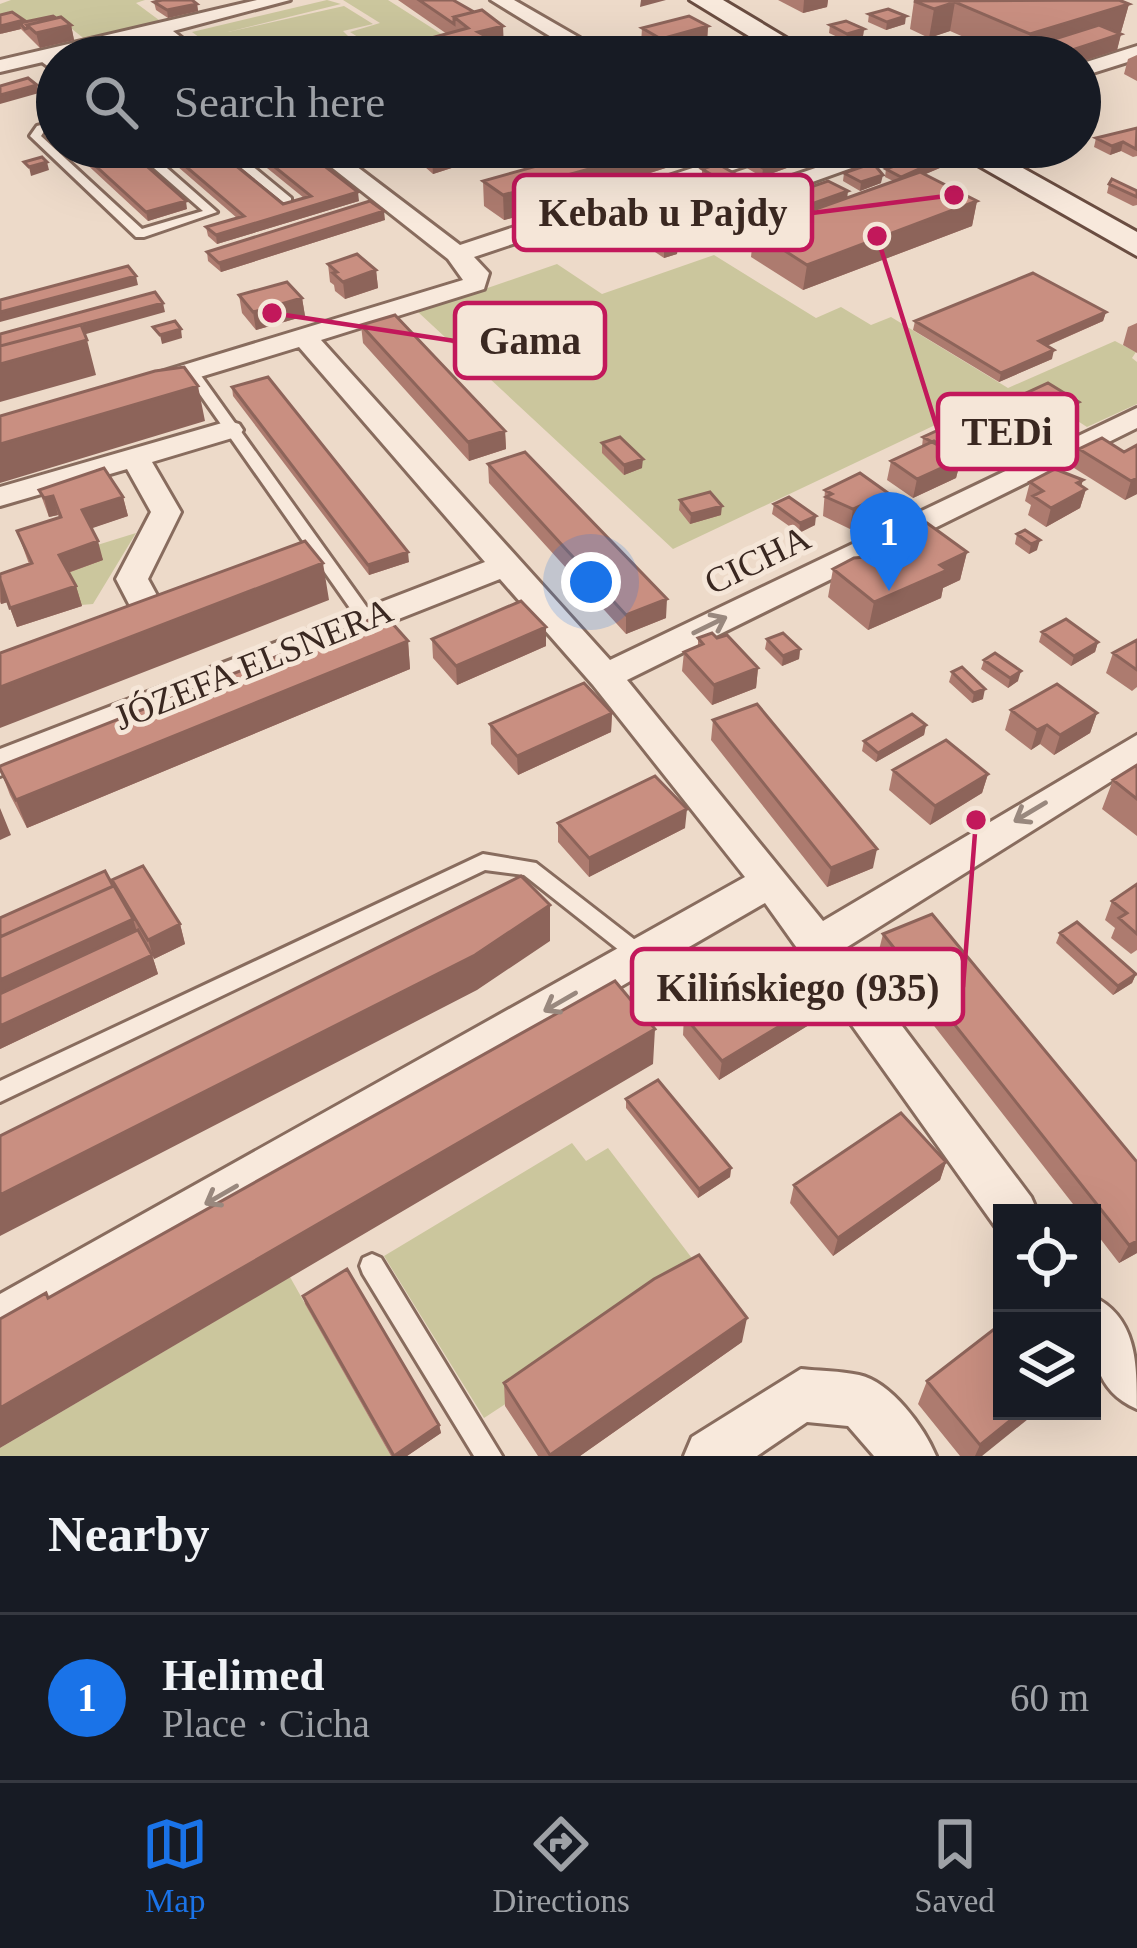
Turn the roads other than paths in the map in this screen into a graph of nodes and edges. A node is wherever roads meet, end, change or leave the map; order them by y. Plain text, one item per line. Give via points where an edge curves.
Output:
1 (280, 0) edge
2 (500, 0) edge
3 (703, 0) edge
4 (158, 29) junction
5 (136, 36) edge
6 (168, 36) edge
7 (563, 36) edge
8 (767, 36) edge
9 (1137, 52) edge
10 (36, 64) edge
11 (1101, 64) edge
12 (0, 66) edge
13 (68, 168) edge
14 (160, 168) edge
15 (247, 168) edge
16 (344, 168) edge
17 (719, 168) edge
18 (838, 168) edge
19 (1000, 168) edge
20 (286, 200) edge
21 (622, 242) dead end
22 (1135, 243) edge
23 (467, 263) junction
24 (307, 340) junction
25 (192, 373) junction
26 (106, 397) edge
27 (1137, 417) edge
28 (229, 430) junction
29 (135, 458) junction
30 (0, 497) edge
31 (506, 565) junction
32 (365, 617) junction
33 (155, 623) edge
34 (605, 677) junction
35 (1135, 752) edge
36 (0, 763) edge
37 (771, 881) junction
38 (819, 944) junction
39 (641, 956) junction
40 (0, 1092) edge
41 (1007, 1204) edge
42 (372, 1266) dead end
43 (0, 1322) edge
44 (1101, 1333) edge
45 (1137, 1383) edge
46 (488, 1456) edge
47 (711, 1456) edge
48 (909, 1456) edge

1 - 4 street
2 - 7 street
3 - 8 main road
4 - 5 street
4 - 6 street
9 - 11 street
10 - 12 street
13 - 14 lane via 140,235 211,212
15 - 20 lane
16 - 23 street
17 - 23 street
18 - 21 street
19 - 22 main road
23 - 24 street via 475,284
24 - 25 street
24 - 31 street
25 - 26 street
25 - 28 lane
34 -> 27 street, CICHA
28 - 29 street
28 - 32 lane via 312,565
29 - 30 street
29 - 33 street via 166,512 132,579
31 - 32 street, JÓZEFA ELSNERA
31 - 34 street
32 - 36 street, JÓZEFA ELSNERA
34 - 37 street
35 -> 38 street
37 - 38 street
37 - 39 street
38 - 41 street
39 - 40 lane via 529,868 483,862
39 -> 43 street
42 - 46 lane
44 - 45 street
47 - 48 street via 801,1395 861,1401

